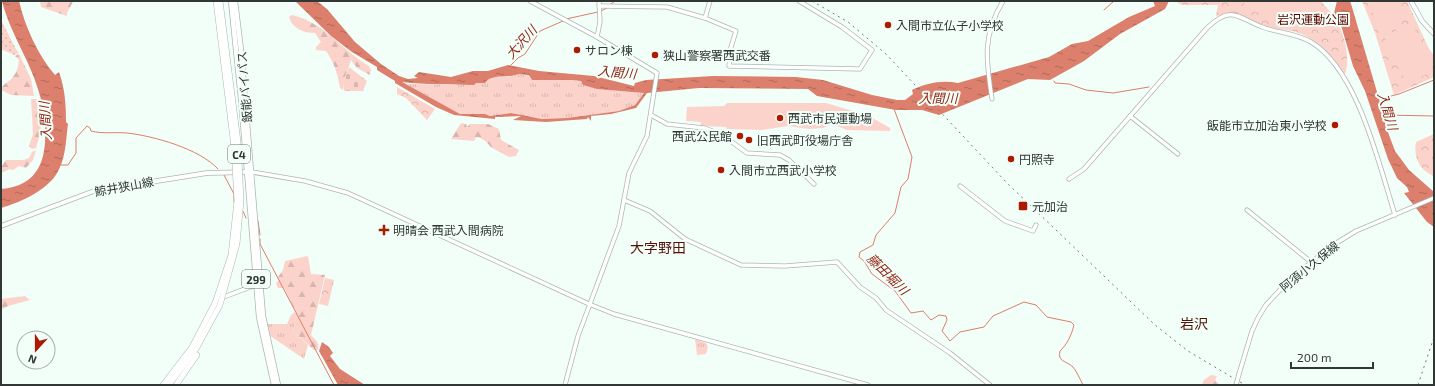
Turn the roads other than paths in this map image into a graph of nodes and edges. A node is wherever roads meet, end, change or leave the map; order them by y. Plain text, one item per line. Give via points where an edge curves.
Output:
1 (216, 1) edge
2 (220, 1) edge
3 (231, 1) edge
4 (235, 1) edge
5 (530, 1) edge
6 (599, 1) edge
7 (710, 1) edge
8 (799, 1) edge
9 (1003, 1) edge
10 (1411, 1) edge
11 (600, 8) junction
12 (705, 18) junction
13 (1434, 34) edge
14 (597, 37) junction
15 (992, 99) dead end
16 (651, 115) junction
17 (1130, 116) junction
18 (1178, 154) dead end
19 (250, 172) junction
20 (1069, 179) dead end
21 (814, 184) dead end
22 (960, 186) dead end
23 (1434, 198) edge
24 (624, 200) junction
25 (1247, 210) dead end
26 (1395, 215) junction
27 (1036, 225) dead end
28 (1, 226) edge
29 (1311, 262) junction
30 (258, 283) junction
31 (216, 302) junction
32 (589, 304) junction
33 (216, 314) junction
34 (187, 355) junction
35 (159, 385) edge
36 (163, 385) edge
37 (169, 385) edge
38 (176, 385) edge
39 (274, 385) edge
40 (278, 385) edge
41 (565, 385) edge
42 (868, 385) edge
43 (990, 385) edge
44 (1236, 385) edge

1 - 31 highway, C4, bridge via 234,147 237,201 230,255
2 - 31 highway, C4, bridge via 238,142 241,200 237,244
3 - 19 highway, 飯能バイパス / 299
4 - 19 highway, 飯能バイパス / 299
5 - 14 street
6 - 11 street
7 - 12 street
8 - 12 street via 842,27 872,50 860,69 730,66 731,47 736,31
9 - 15 street via 993,19 986,49
10 - 13 main road via 1422,21
11 - 12 street via 664,6
11 - 14 street
14 - 16 street via 657,73
16 - 21 street via 667,124 707,129 722,134 747,153 780,155 789,160
16 - 24 street via 647,136 629,173
17 - 18 street
17 - 20 street via 1084,169
17 - 26 street via 1207,28 1218,20 1231,15 1239,16 1266,29 1297,35 1323,51 1343,74 1368,130
19 - 28 main road, 鯨井狭山線 via 233,171 186,176 94,191
19 - 30 highway, 299
19 - 32 street via 305,181 348,193
22 - 27 street via 1005,221 1033,231
23 - 26 street, 阿須小久保線
24 - 32 street via 619,226
24 - 43 street via 650,211 685,238 741,265 786,266 837,262 854,282 876,298 886,310 950,353
25 - 29 street
26 - 29 street, 阿須小久保線 via 1350,234
29 - 44 street, 阿須小久保線, bridge via 1289,280 1266,305 1252,331
30 - 31 street
30 - 39 highway, 299 via 261,333
30 - 40 highway, 299 via 264,327
31 - 33 highway, C4
31 - 34 highway, C4
32 - 41 street via 570,361
32 - 42 street via 631,319
33 - 37 highway, C4 via 196,349
33 - 38 highway via 197,353
34 - 35 highway
34 - 36 highway, C4

